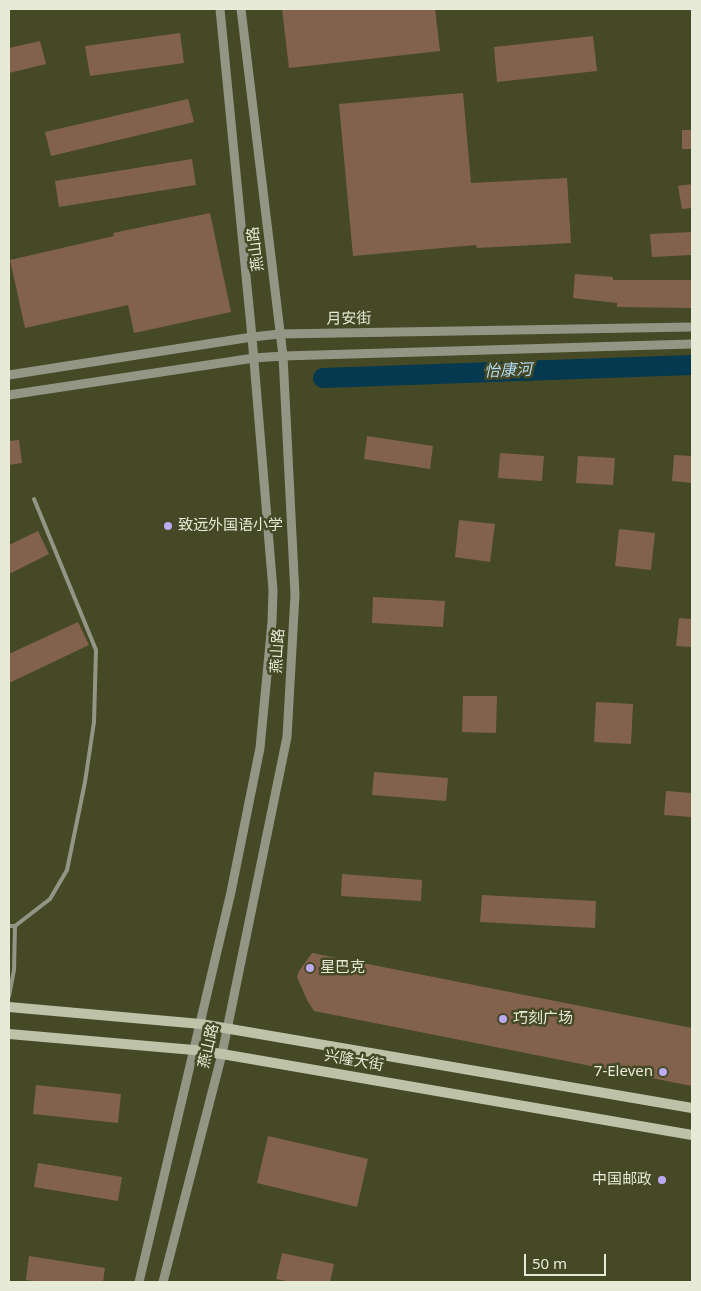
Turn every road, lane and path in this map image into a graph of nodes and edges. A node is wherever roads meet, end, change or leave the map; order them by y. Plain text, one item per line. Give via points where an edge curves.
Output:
1 (220, 9) edge
2 (241, 9) edge
3 (692, 327) edge
4 (280, 334) junction
5 (252, 337) junction
6 (692, 344) edge
7 (283, 356) junction
8 (254, 358) junction
9 (9, 375) edge
10 (9, 395) edge
11 (34, 499) dead end
12 (9, 926) edge
13 (15, 926) junction
14 (9, 996) edge
15 (9, 1007) edge
16 (201, 1024) junction
17 (228, 1028) junction
18 (9, 1034) edge
19 (194, 1050) junction
20 (222, 1054) junction
21 (692, 1108) edge
22 (692, 1136) edge
23 (139, 1282) edge
24 (163, 1282) edge

1 - 5 street, 燕山路
2 - 4 street, 燕山路
3 - 4 street, 月安街
4 - 5 street, 月安街
4 - 7 street, 燕山路
5 - 8 street, 燕山路
5 - 9 street, 月安街
6 - 7 street
7 - 8 street
7 - 17 street, 燕山路 via 295,595 287,737
8 - 10 street
8 - 16 street, 燕山路 via 272,622 260,748 232,892
11 - 13 lane via 96,650 94,722 68,870 50,899
12 - 13 lane
13 - 14 lane via 14,970
15 - 16 main road, 兴隆大街
16 - 17 main road, 兴隆大街
16 - 19 street, 燕山路
17 - 20 street, 燕山路
17 - 21 main road, 兴隆大街
18 - 19 main road, 兴隆大街
19 - 20 main road, 兴隆大街
19 - 23 street, 燕山路
20 - 22 main road, 兴隆大街
20 - 24 street, 燕山路

